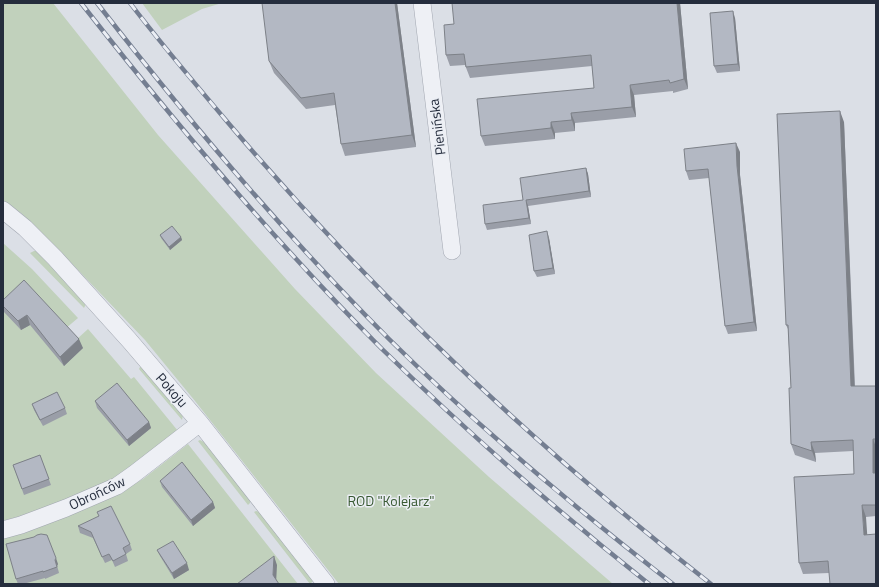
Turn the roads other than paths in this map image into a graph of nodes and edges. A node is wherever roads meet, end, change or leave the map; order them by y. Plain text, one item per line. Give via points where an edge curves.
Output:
1 (422, 3) edge
2 (3, 210) edge
3 (452, 251) dead end
4 (200, 423) junction
5 (3, 530) edge
6 (326, 584) edge

1 - 3 street, Pienińska
2 - 4 street, Pokoju via 55,258
4 - 5 street, Obrońców via 117,486 66,508
4 - 6 street, Pokoju

